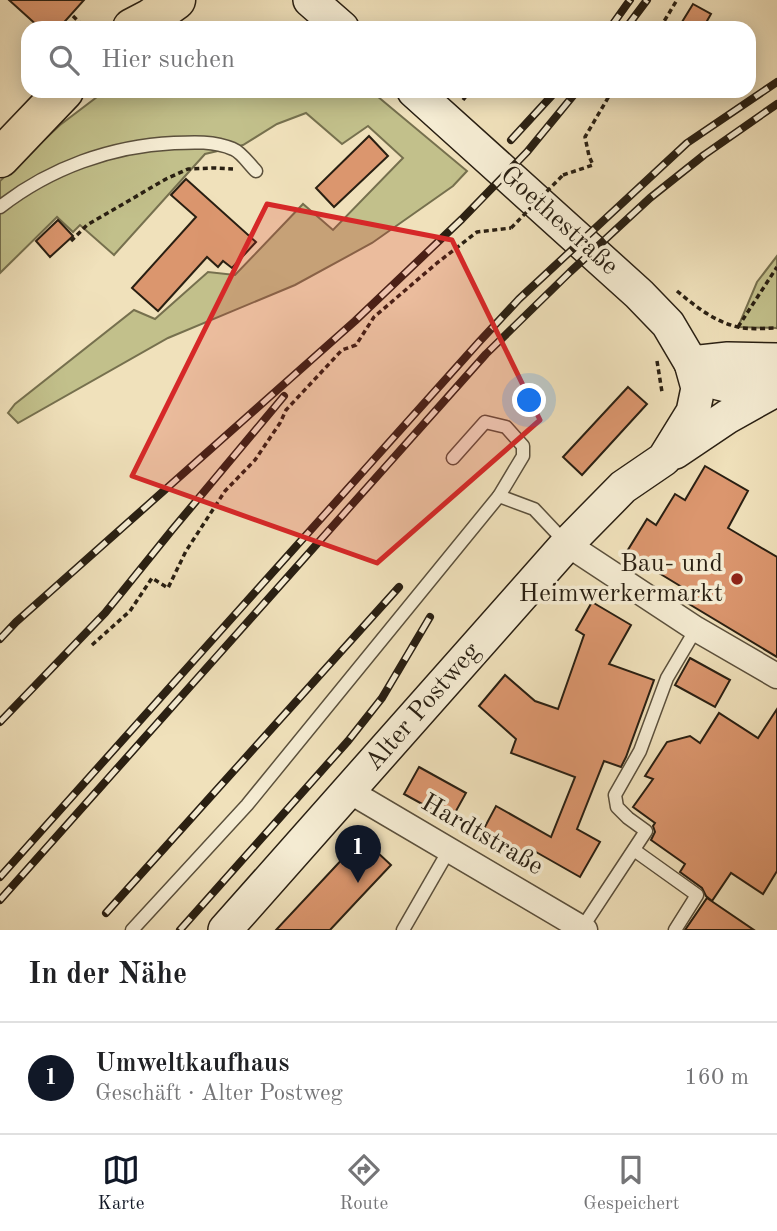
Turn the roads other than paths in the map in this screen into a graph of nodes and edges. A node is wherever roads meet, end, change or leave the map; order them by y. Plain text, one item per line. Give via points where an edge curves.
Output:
1 (146, 0) edge
2 (176, 0) edge
3 (310, 0) edge
4 (133, 21) edge
5 (144, 21) edge
6 (334, 21) edge
7 (57, 98) edge
8 (422, 98) edge
9 (0, 158) edge
10 (256, 171) road end
11 (0, 207) edge
12 (777, 360) edge
13 (691, 363) junction
14 (777, 382) edge
15 (777, 389) edge
16 (453, 458) dead end
17 (664, 459) junction
18 (623, 487) junction
19 (499, 496) junction
20 (567, 544) junction
21 (696, 629) junction
22 (777, 676) edge
23 (349, 791) junction
24 (449, 850) junction
25 (634, 850) junction
26 (573, 927) edge
27 (132, 930) edge
28 (225, 930) edge
29 (402, 930) edge
30 (675, 930) edge

1 - 4 main road
2 - 5 main road
3 - 6 main road
7 - 9 main road
8 - 13 main road, Goethestraße via 639,294 668,324
10 - 11 lane via 235,149 202,141 152,144 101,154 61,170
12 - 13 main road
13 - 14 main road via 712,381 725,385
13 - 17 main road, Alter Postweg via 698,388 693,412
13 - 18 main road, Alter Postweg via 654,441
15 - 17 main road
16 - 19 lane via 485,422 506,427 523,446 523,456
17 - 18 main road, Alter Postweg
18 - 20 main road, Alter Postweg
19 - 20 lane via 534,509
19 - 27 lane via 247,805
20 - 21 street
20 - 23 main road, Alter Postweg
21 - 22 street
21 - 25 lane via 667,678 640,751 615,795 617,807 646,831
23 - 24 street, Hardtstraße
23 - 28 main road, Alter Postweg
24 - 26 street, Hardtstraße
24 - 29 lane
25 - 26 lane
25 - 30 lane via 697,895

